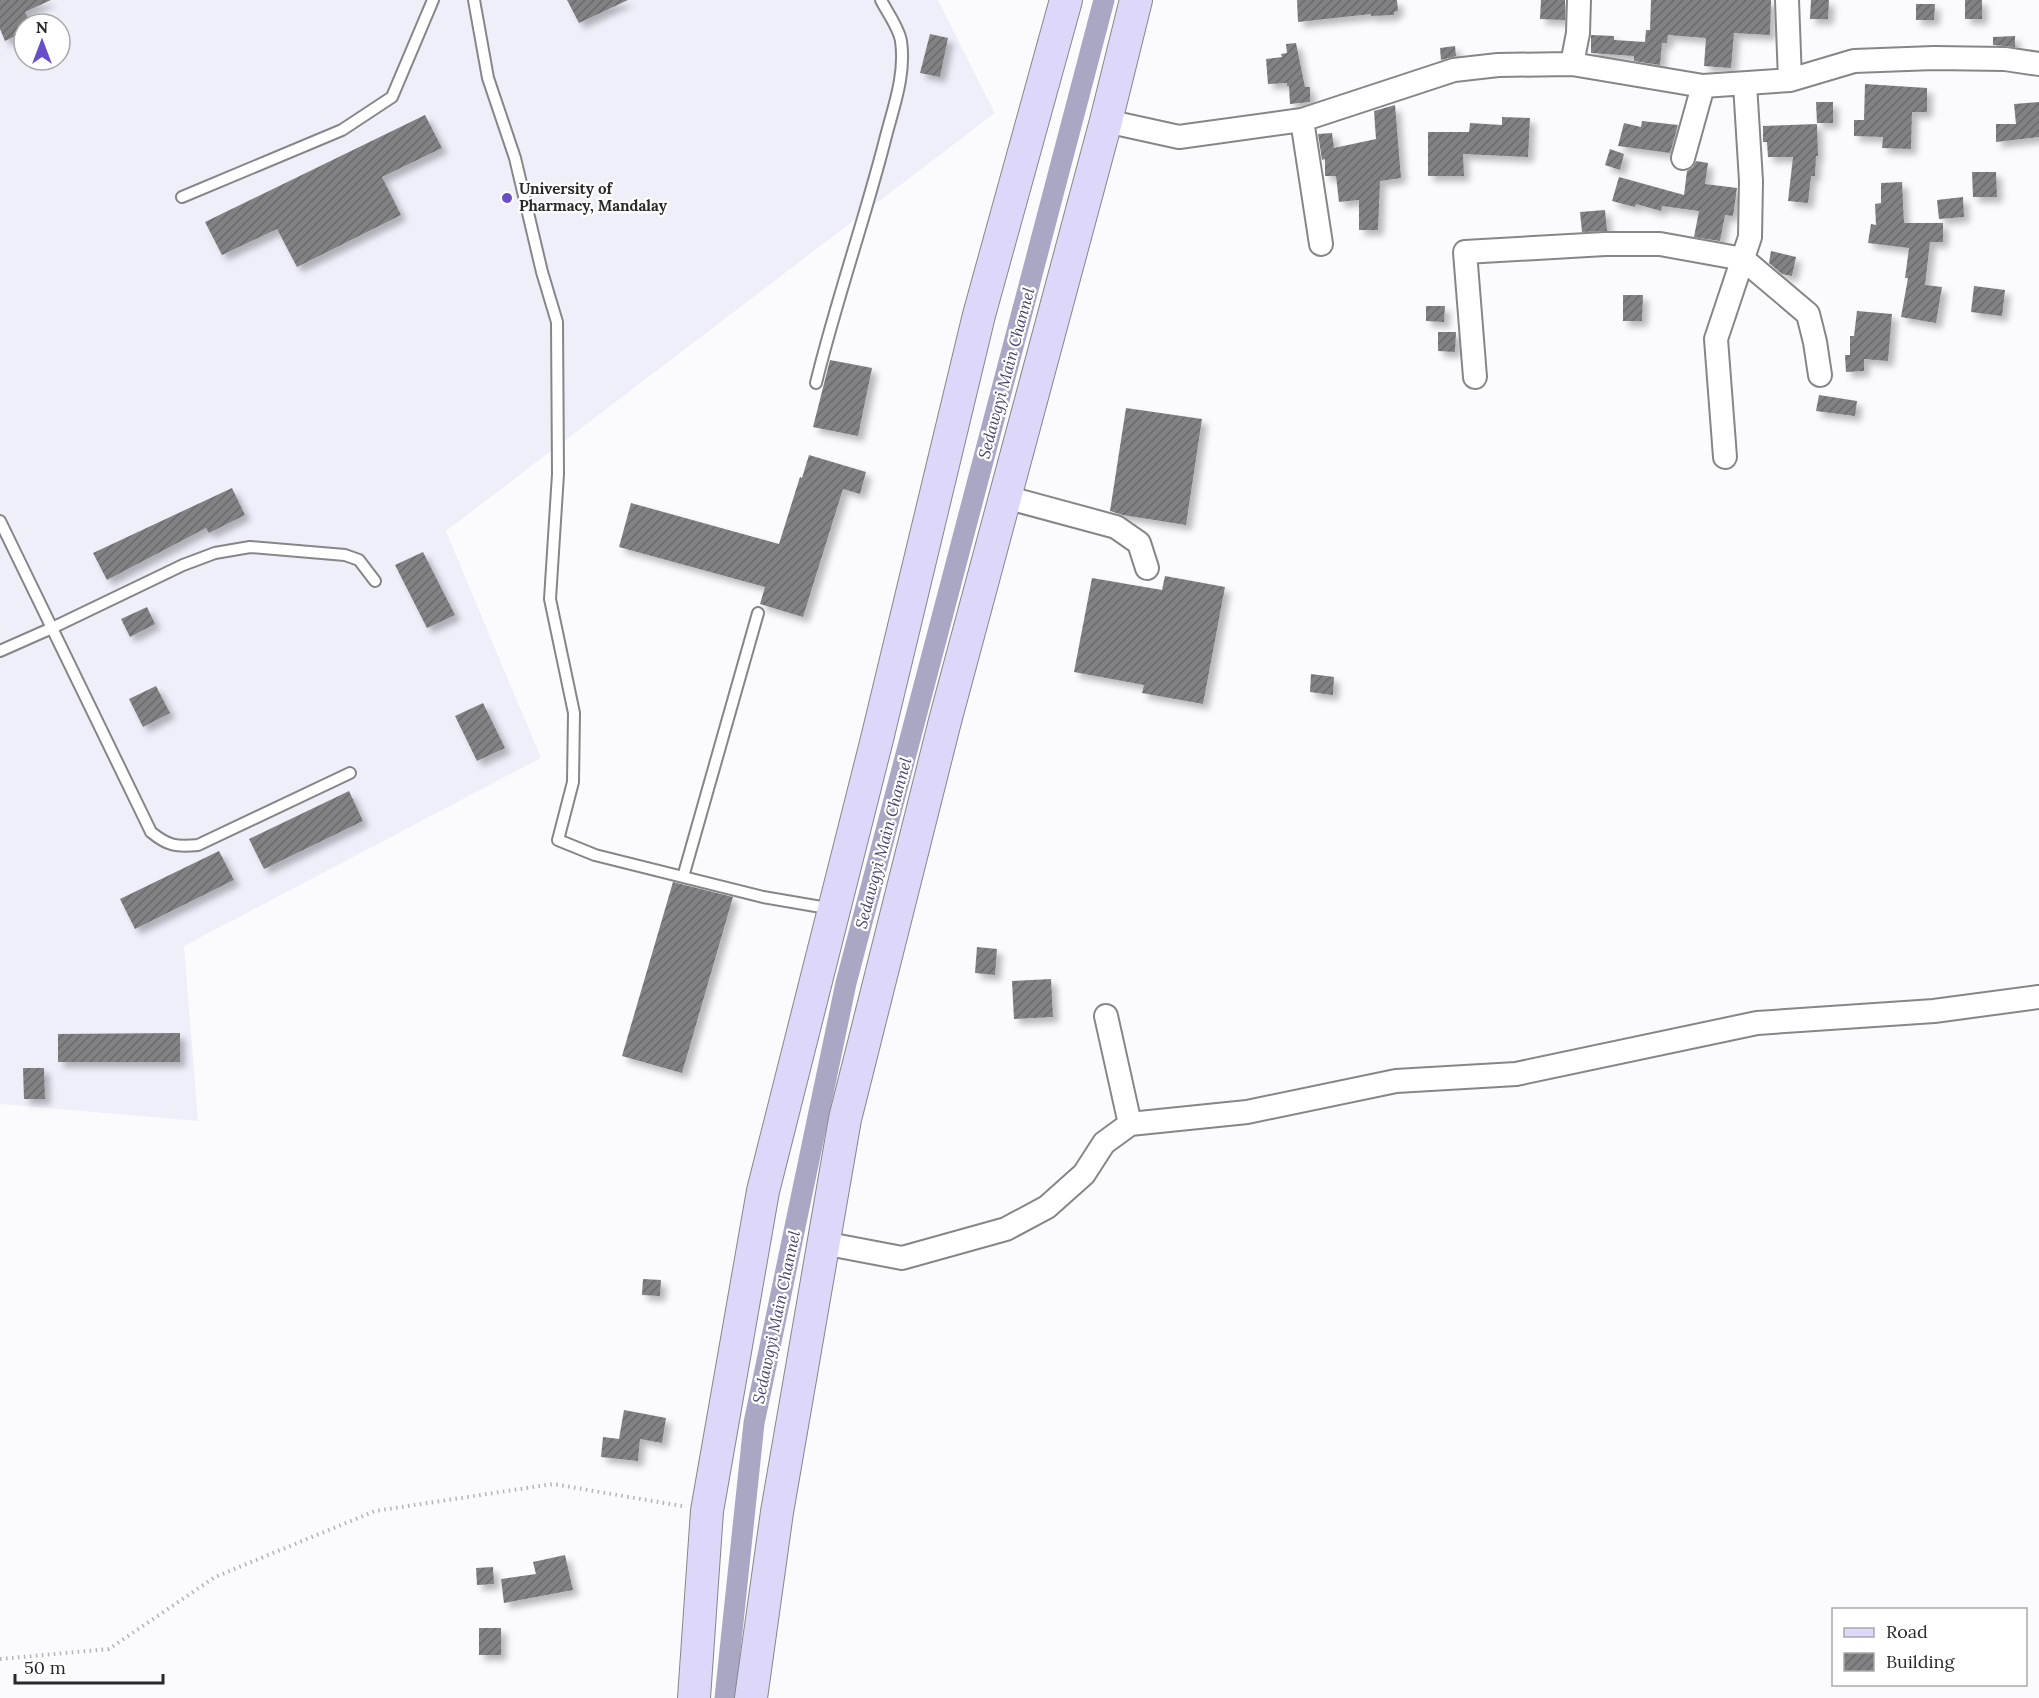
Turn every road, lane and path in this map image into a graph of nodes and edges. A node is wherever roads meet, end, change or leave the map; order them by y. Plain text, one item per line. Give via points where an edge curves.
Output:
1 (433, 0) edge
2 (474, 0) edge
3 (881, 0) edge
4 (1066, 0) edge
5 (1136, 0) edge
6 (1579, 0) edge
7 (1787, 0) edge
8 (1572, 64) junction
9 (2039, 64) edge
10 (1790, 80) junction
11 (1745, 84) junction
12 (1703, 86) junction
13 (1302, 120) junction
14 (1106, 121) junction
15 (1683, 158) dead end
16 (182, 197) dead end
17 (1321, 244) dead end
18 (1743, 259) junction
19 (1820, 375) dead end
20 (1475, 377) dead end
21 (816, 383) dead end
22 (1725, 457) dead end
23 (1005, 497) junction
24 (0, 521) edge
25 (1147, 568) dead end
26 (375, 580) dead end
27 (758, 613) dead end
28 (52, 628) junction
29 (0, 651) edge
30 (350, 773) dead end
31 (683, 877) junction
32 (834, 909) junction
33 (2039, 997) edge
34 (1106, 1016) dead end
35 (1130, 1124) junction
36 (824, 1243) junction
37 (707, 1511) junction
38 (0, 1659) edge
39 (694, 1698) edge
40 (752, 1698) edge

1 - 16 lane via 392,97 342,130
2 - 31 lane via 488,78 515,158 557,322 558,474 550,599 574,713 573,782 558,840 595,855
3 - 21 lane via 901,38 900,83
4 - 32 street via 980,315
5 - 14 street
6 - 8 street
7 - 10 street
8 - 12 street
8 - 13 street via 1454,70
9 - 10 street via 1946,58 1854,61
10 - 11 street
11 - 12 street
11 - 18 street via 1751,181 1750,237
12 - 15 street
13 - 14 street via 1179,136
13 - 17 street
14 - 23 street
18 - 19 street via 1808,314
18 - 20 street via 1660,244 1465,252
18 - 22 street via 1716,339
23 - 25 street via 1116,527 1139,543
23 - 36 street via 845,1119
24 - 28 lane
26 - 28 lane via 359,561 345,555 250,547 215,553 183,565
27 - 31 lane
28 - 29 lane
28 - 30 lane via 150,831 163,842 179,847 198,845
31 - 32 lane
32 - 37 street via 763,1191
33 - 35 street via 1934,1011 1756,1023 1515,1074 1396,1081 1246,1112
34 - 35 street
35 - 36 street via 1104,1143 1084,1174 1047,1207 1006,1229 902,1258
36 - 40 street via 777,1512
37 - 38 path via 553,1484 375,1511 215,1578 109,1648
37 - 39 street

